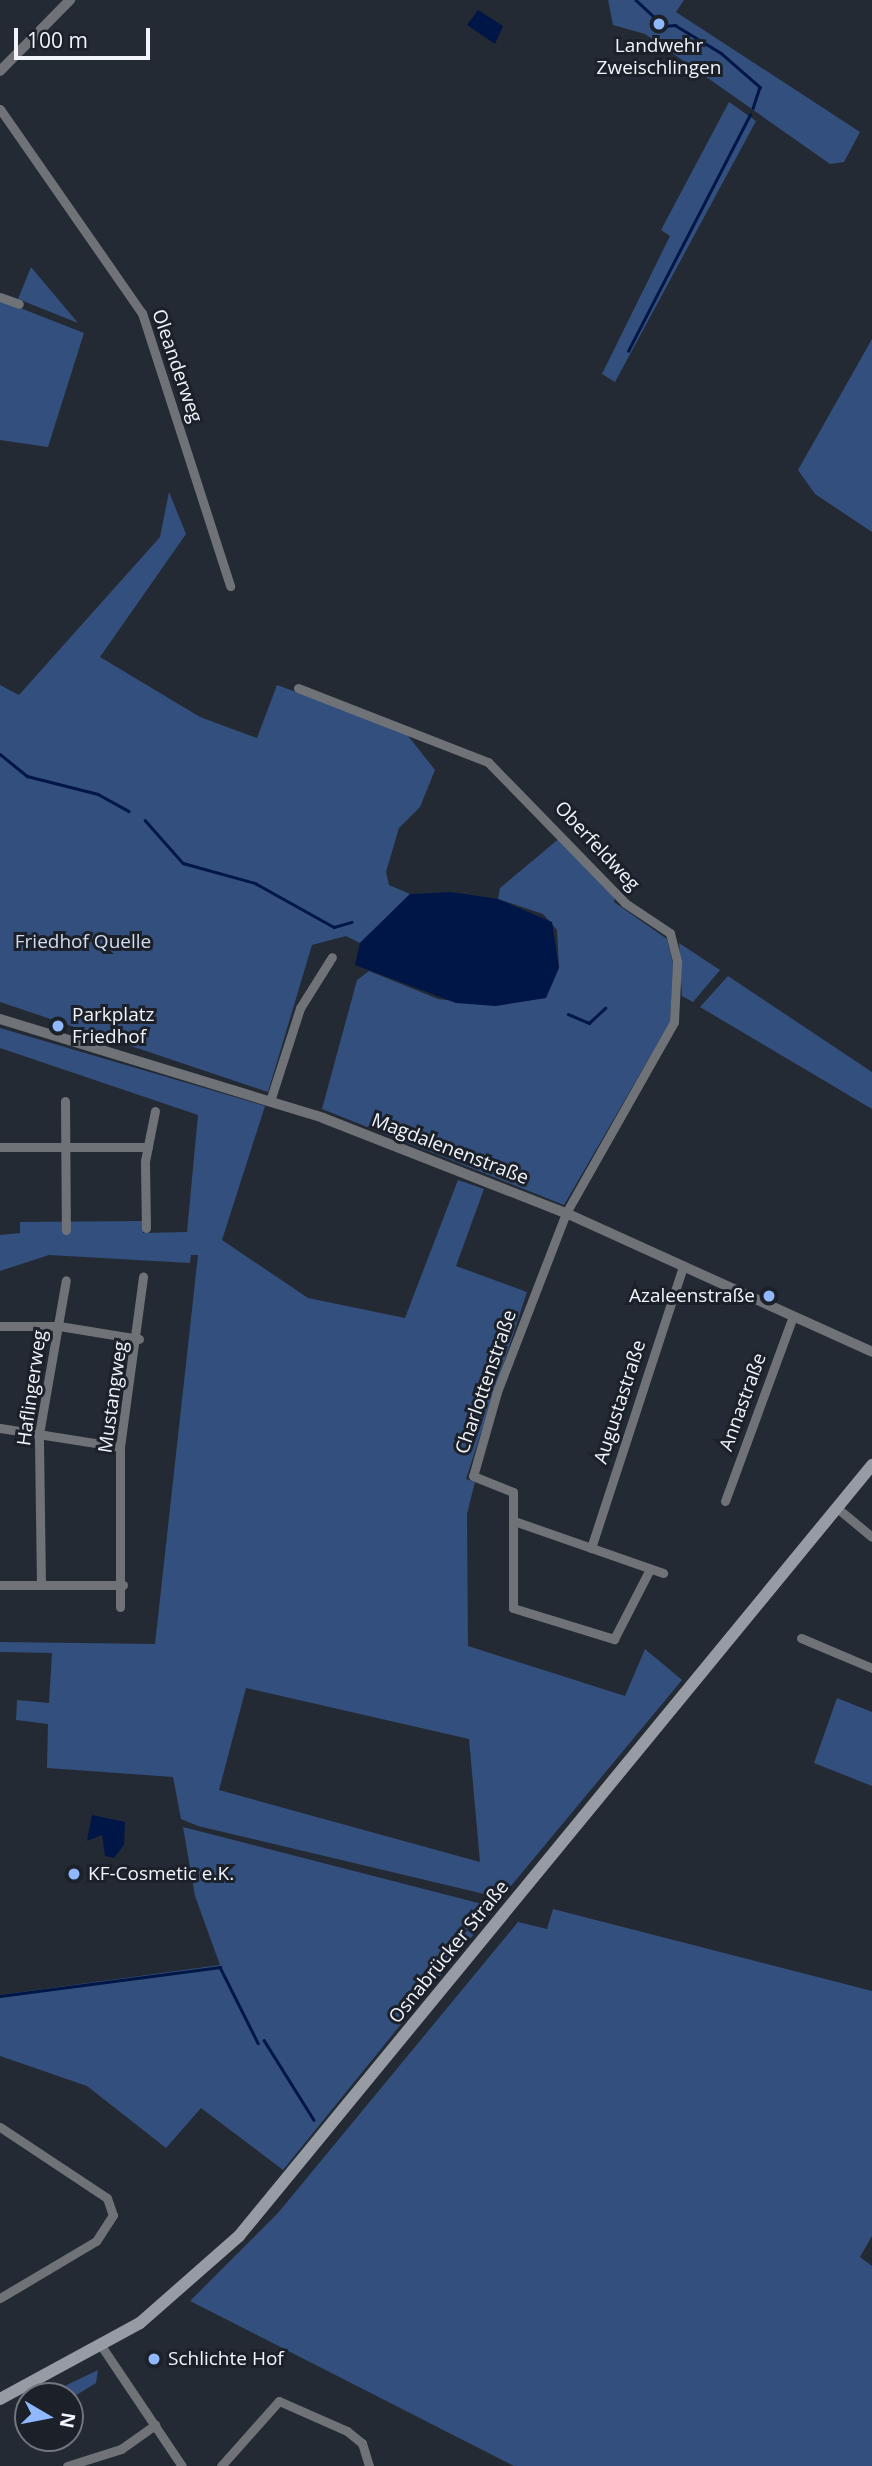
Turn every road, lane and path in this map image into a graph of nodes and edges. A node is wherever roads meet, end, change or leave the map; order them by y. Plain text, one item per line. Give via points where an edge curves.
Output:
1 (70, 0) edge
2 (0, 71) edge
3 (0, 109) edge
4 (0, 297) edge
5 (19, 304) dead end
6 (230, 586) dead end
7 (298, 688) dead end
8 (332, 957) dead end
9 (0, 1019) edge
10 (65, 1101) dead end
11 (270, 1101) junction
12 (155, 1111) dead end
13 (64, 1146) junction
14 (0, 1147) edge
15 (148, 1147) junction
16 (566, 1213) junction
17 (146, 1228) dead end
18 (66, 1230) dead end
19 (683, 1265) junction
20 (143, 1277) dead end
21 (66, 1280) dead end
22 (793, 1316) junction
23 (0, 1326) edge
24 (59, 1326) junction
25 (139, 1339) junction
26 (872, 1352) edge
27 (0, 1428) edge
28 (39, 1434) junction
29 (120, 1447) junction
30 (872, 1465) edge
31 (725, 1501) dead end
32 (836, 1508) junction
33 (514, 1521) junction
34 (872, 1537) edge
35 (592, 1548) junction
36 (650, 1569) junction
37 (663, 1573) dead end
38 (0, 1585) edge
39 (41, 1585) junction
40 (123, 1585) junction
41 (120, 1607) dead end
42 (802, 1638) dead end
43 (872, 1668) edge
44 (0, 2127) edge
45 (1, 2296) edge
46 (102, 2347) junction
47 (0, 2399) edge
48 (155, 2426) junction
49 (67, 2466) edge
50 (182, 2466) edge
51 (221, 2466) edge
52 (369, 2466) edge

1 - 2 street
3 - 6 street, Oleanderweg via 142,313
4 - 5 street
7 - 16 street, Oberfeldweg via 488,762 625,903 670,933 678,974 674,1022
8 - 11 street via 304,999
9 - 11 street, Magdalenenstraße
10 - 13 street
11 - 16 street, Magdalenenstraße
12 - 15 street
13 - 14 street
13 - 15 street
13 - 18 street
15 - 17 street
16 - 19 street, Magdalenenstraße
16 - 33 street, Charlottenstraße via 497,1392 473,1476 510,1487
19 - 22 street, Magdalenenstraße
19 - 35 street, Augustastraße
20 - 25 street, Mustangweg
21 - 24 street, Haflingerweg
22 - 26 street, Magdalenenstraße
22 - 31 street, Annastraße
23 - 24 street
24 - 25 street
24 - 28 street, Haflingerweg
25 - 29 street, Mustangweg
27 - 28 street
28 - 29 street
28 - 39 street, Haflingerweg
29 - 40 street, Mustangweg
30 - 32 main road, Osnabrücker Straße
32 - 34 street
32 - 46 main road, Osnabrücker Straße via 276,2196 195,2280
33 - 35 street
33 - 36 street, Charlottenstraße via 513,1608 614,1639
35 - 36 street
36 - 37 street
38 - 39 street
39 - 40 street
40 - 41 street, Mustangweg
42 - 43 street
44 - 45 street via 107,2198 113,2215 96,2241
46 - 47 main road, Osnabrücker Straße
46 - 48 street
48 - 49 street via 121,2449
48 - 50 street
51 - 52 street via 279,2401 347,2431 362,2443

